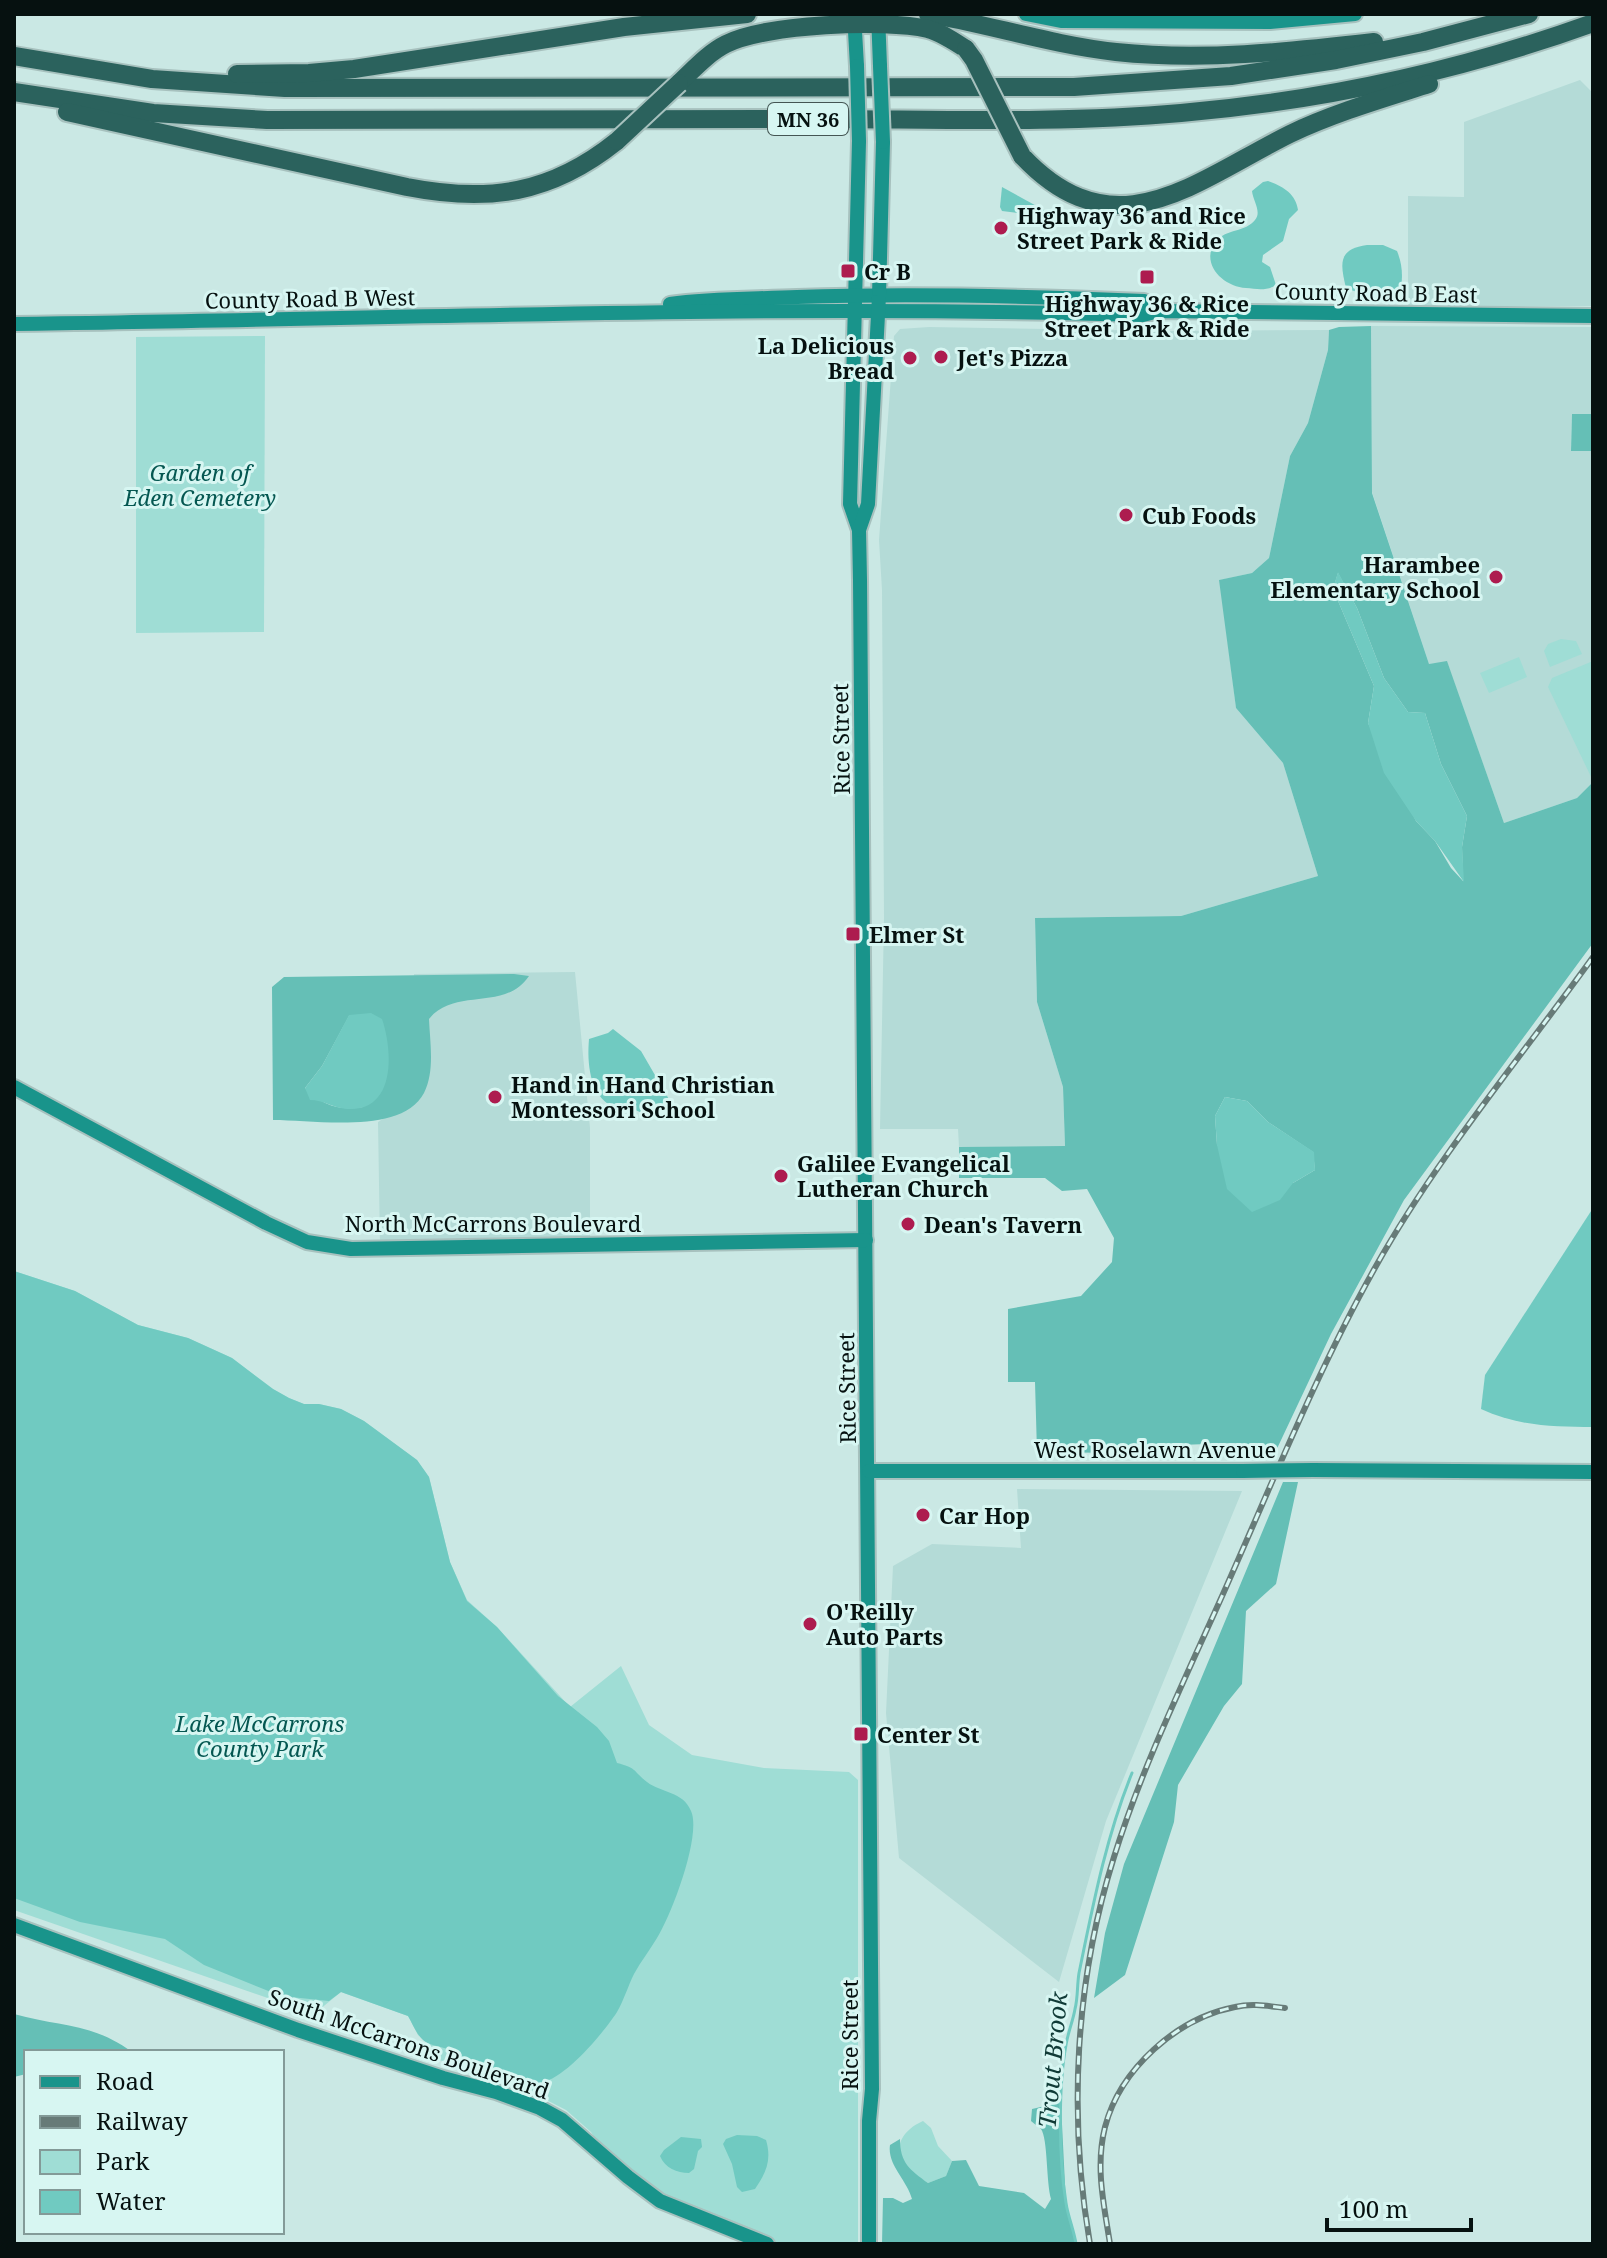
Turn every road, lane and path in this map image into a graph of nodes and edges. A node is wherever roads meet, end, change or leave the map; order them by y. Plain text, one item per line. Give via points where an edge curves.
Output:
1 (747, 14) edge
2 (928, 14) edge
3 (954, 14) edge
4 (1026, 14) edge
5 (1355, 14) edge
6 (1529, 14) edge
7 (855, 19) edge
8 (878, 19) edge
9 (1593, 24) edge
10 (988, 25) junction
11 (1483, 27) junction
12 (14, 56) edge
13 (71, 67) junction
14 (14, 92) edge
15 (14, 99) edge
16 (879, 296) junction
17 (855, 303) junction
18 (1159, 311) junction
19 (878, 312) junction
20 (1593, 316) edge
21 (14, 324) edge
22 (859, 530) junction
23 (14, 1087) edge
24 (866, 1240) junction
25 (869, 1471) junction
26 (1593, 1472) edge
27 (14, 1925) edge
28 (767, 2244) edge
29 (869, 2244) edge

1 - 13 highway via 309,73
2 - 10 highway
3 - 10 highway
4 - 5 street via 1061,21 1270,22
6 - 11 highway, MN 36
7 - 8 highway
7 - 15 highway, bridge via 746,37 714,51 617,141 582,166 544,184 499,193 458,195 407,187
7 - 17 street, Rice Street, bridge
8 - 9 highway, bridge via 927,29 966,49 1022,156 1054,186 1094,203 1138,204 1196,184 1324,119 1535,51
8 - 16 street, Rice Street, bridge via 883,142
9 - 14 highway, MN 36 via 1441,70 1355,89 1207,110 1075,119 267,120 153,113
10 - 11 highway via 1113,52 1199,56 1327,47
11 - 13 highway, MN 36 via 1245,74 1074,87 285,88 152,79
12 - 13 highway, MN 36
16 - 17 street, County Road B East
16 - 18 street, County Road B East via 1144,301
16 - 19 street, Rice Street
17 - 19 street, County Road B West
17 - 21 street, County Road B West via 699,300 606,312 511,316
17 - 22 street, Rice Street via 850,504
18 - 19 street, County Road B East
18 - 20 street, County Road B East
19 - 22 street, Rice Street via 868,504
22 - 24 street, Rice Street
23 - 24 street, North McCarrons Boulevard via 307,1242 351,1249
24 - 25 street, Rice Street
25 - 26 street, West Roselawn Avenue, bridge
25 - 29 street, Rice Street
27 - 28 street, South McCarrons Boulevard via 298,2030 540,2108 660,2201

